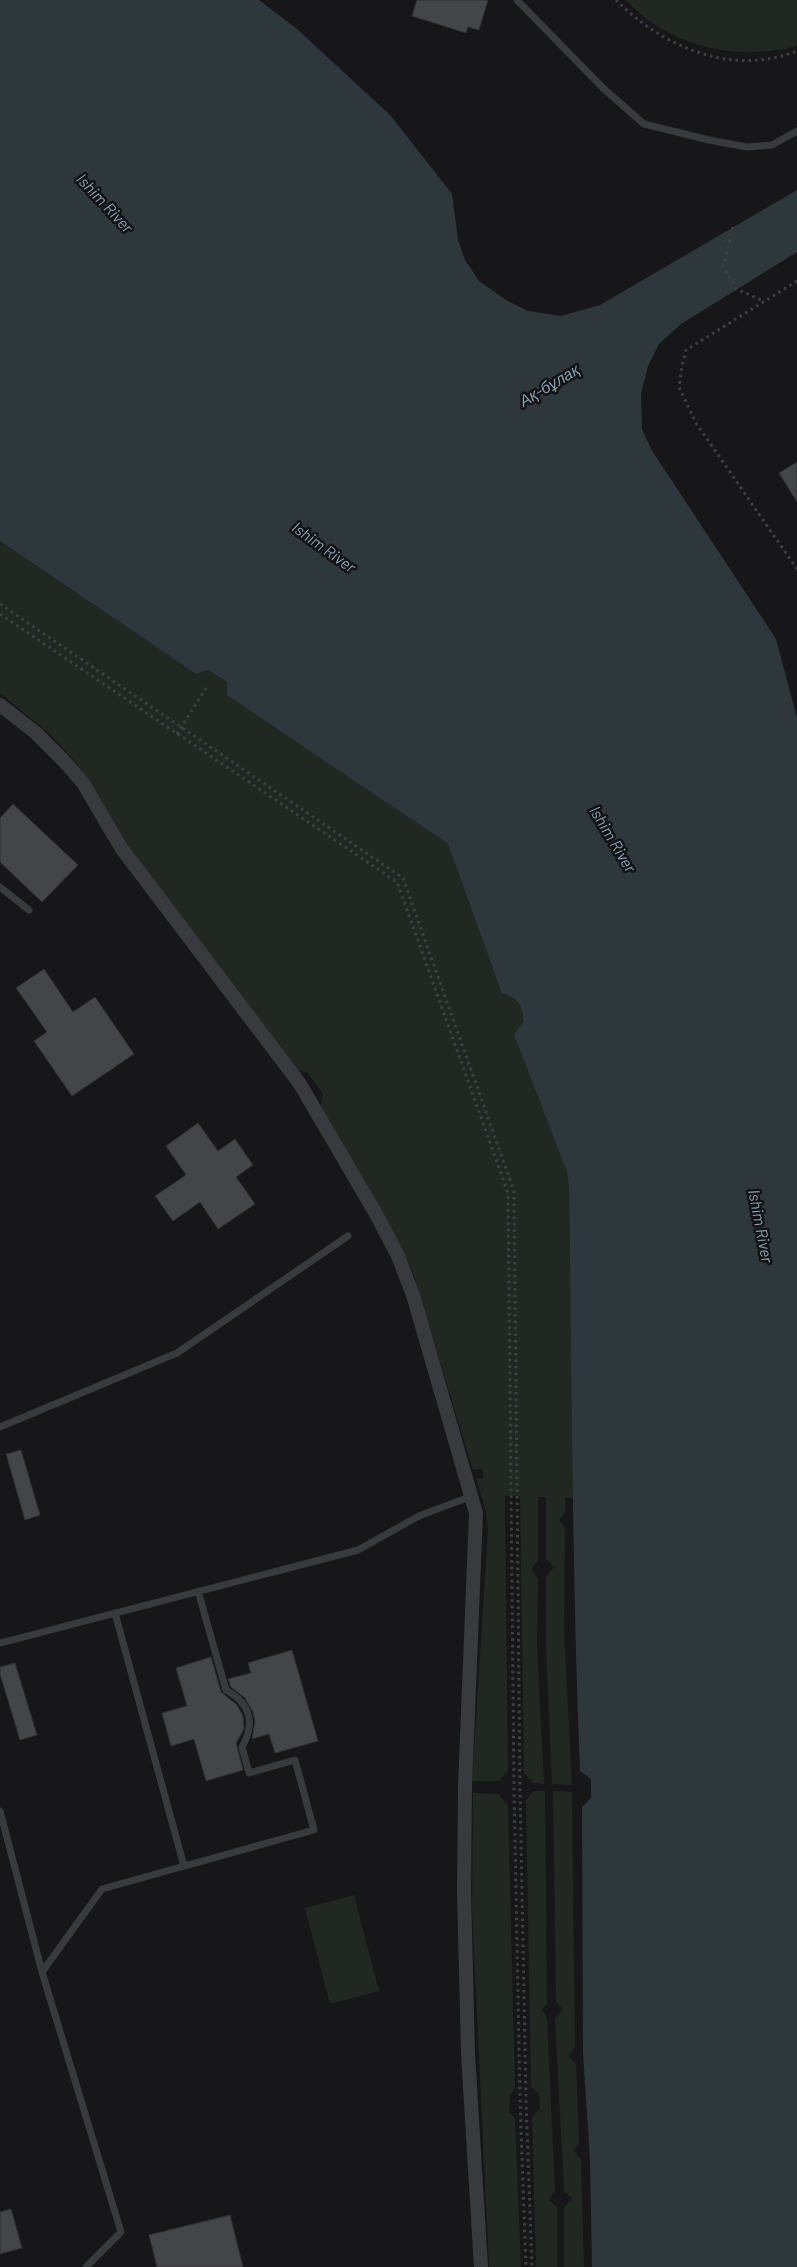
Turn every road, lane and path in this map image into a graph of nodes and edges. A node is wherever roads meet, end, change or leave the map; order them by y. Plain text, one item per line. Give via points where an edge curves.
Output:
1 (517, 0) edge
2 (616, 0) edge
3 (797, 51) edge
4 (797, 131) edge
5 (733, 227) dead end
6 (797, 281) edge
7 (764, 301) junction
8 (797, 569) edge
9 (0, 604) edge
10 (208, 685) dead end
11 (0, 705) edge
12 (0, 719) edge
13 (182, 727) junction
14 (36, 734) junction
15 (177, 734) dead end
16 (0, 886) edge
17 (29, 910) dead end
18 (348, 1236) dead end
19 (0, 1427) edge
20 (473, 1496) junction
21 (198, 1591) junction
22 (115, 1613) junction
23 (0, 1642) edge
24 (0, 1811) edge
25 (184, 1866) junction
26 (42, 1972) junction
27 (86, 2267) edge
28 (481, 2267) edge
29 (532, 2267) edge

1 - 4 lane via 603,88 644,124 747,147 772,145
2 - 3 path via 636,20 663,38 696,53 736,61 778,59
5 - 7 path via 723,266 736,290
6 - 7 path
7 - 8 path via 686,350 679,387 696,424
9 - 13 path
10 - 13 path
11 - 14 street
12 - 14 street
13 - 15 path
13 - 29 path via 403,878 514,1191 520,1788
14 - 20 street via 83,783 122,849 300,1084 376,1214 398,1256 413,1295
16 - 17 lane
18 - 19 lane via 177,1353
20 - 21 lane via 419,1516 358,1550
20 - 28 street via 477,1531 466,1727 464,1891 468,2054
21 - 22 lane
21 - 25 lane via 226,1690 246,1707 250,1721 242,1747 249,1773 295,1760 314,1830
22 - 23 lane
22 - 25 lane
24 - 26 lane
25 - 26 lane via 102,1889
26 - 27 lane via 121,2232

